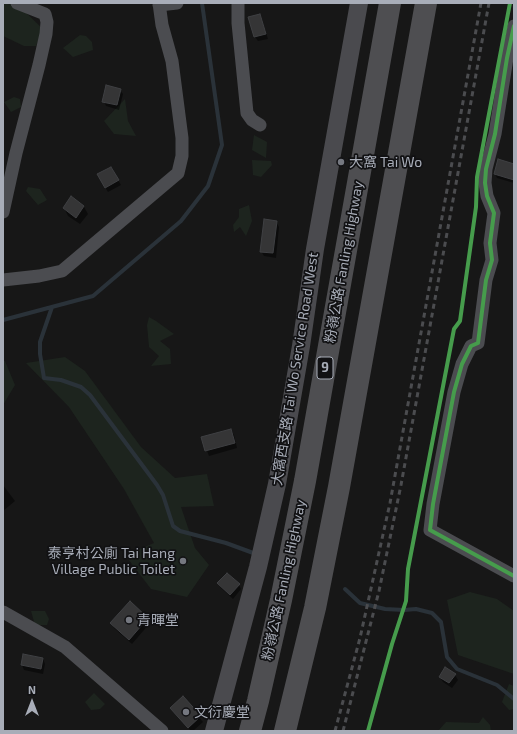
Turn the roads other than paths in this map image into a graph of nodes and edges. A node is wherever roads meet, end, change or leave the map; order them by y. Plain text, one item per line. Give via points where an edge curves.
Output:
1 (17, 3) edge
2 (176, 3) edge
3 (238, 3) edge
4 (359, 3) edge
5 (390, 3) edge
6 (426, 3) edge
7 (159, 4) edge
8 (514, 26) edge
9 (260, 125) dead end
10 (3, 212) edge
11 (3, 280) edge
12 (514, 576) edge
13 (3, 612) edge
14 (162, 731) edge
15 (214, 731) edge
16 (250, 731) edge
17 (285, 731) edge

1 - 10 street via 45,14 47,22 40,65
2 - 7 street
3 - 9 street via 247,113
4 - 15 main road, 大窩西支路 Tai Wo Service Road West via 277,484 258,567
5 - 16 highway, 粉嶺公路 Fanling Highway / 9 via 305,481 281,600
6 - 17 highway via 339,487 315,608
7 - 11 street via 172,61 182,138 182,156 178,173 62,271
8 - 12 street via 508,82 486,169 487,196 494,213 490,244 492,260 486,280 478,343 472,346 462,364 454,392 430,530
13 - 14 street via 65,647

